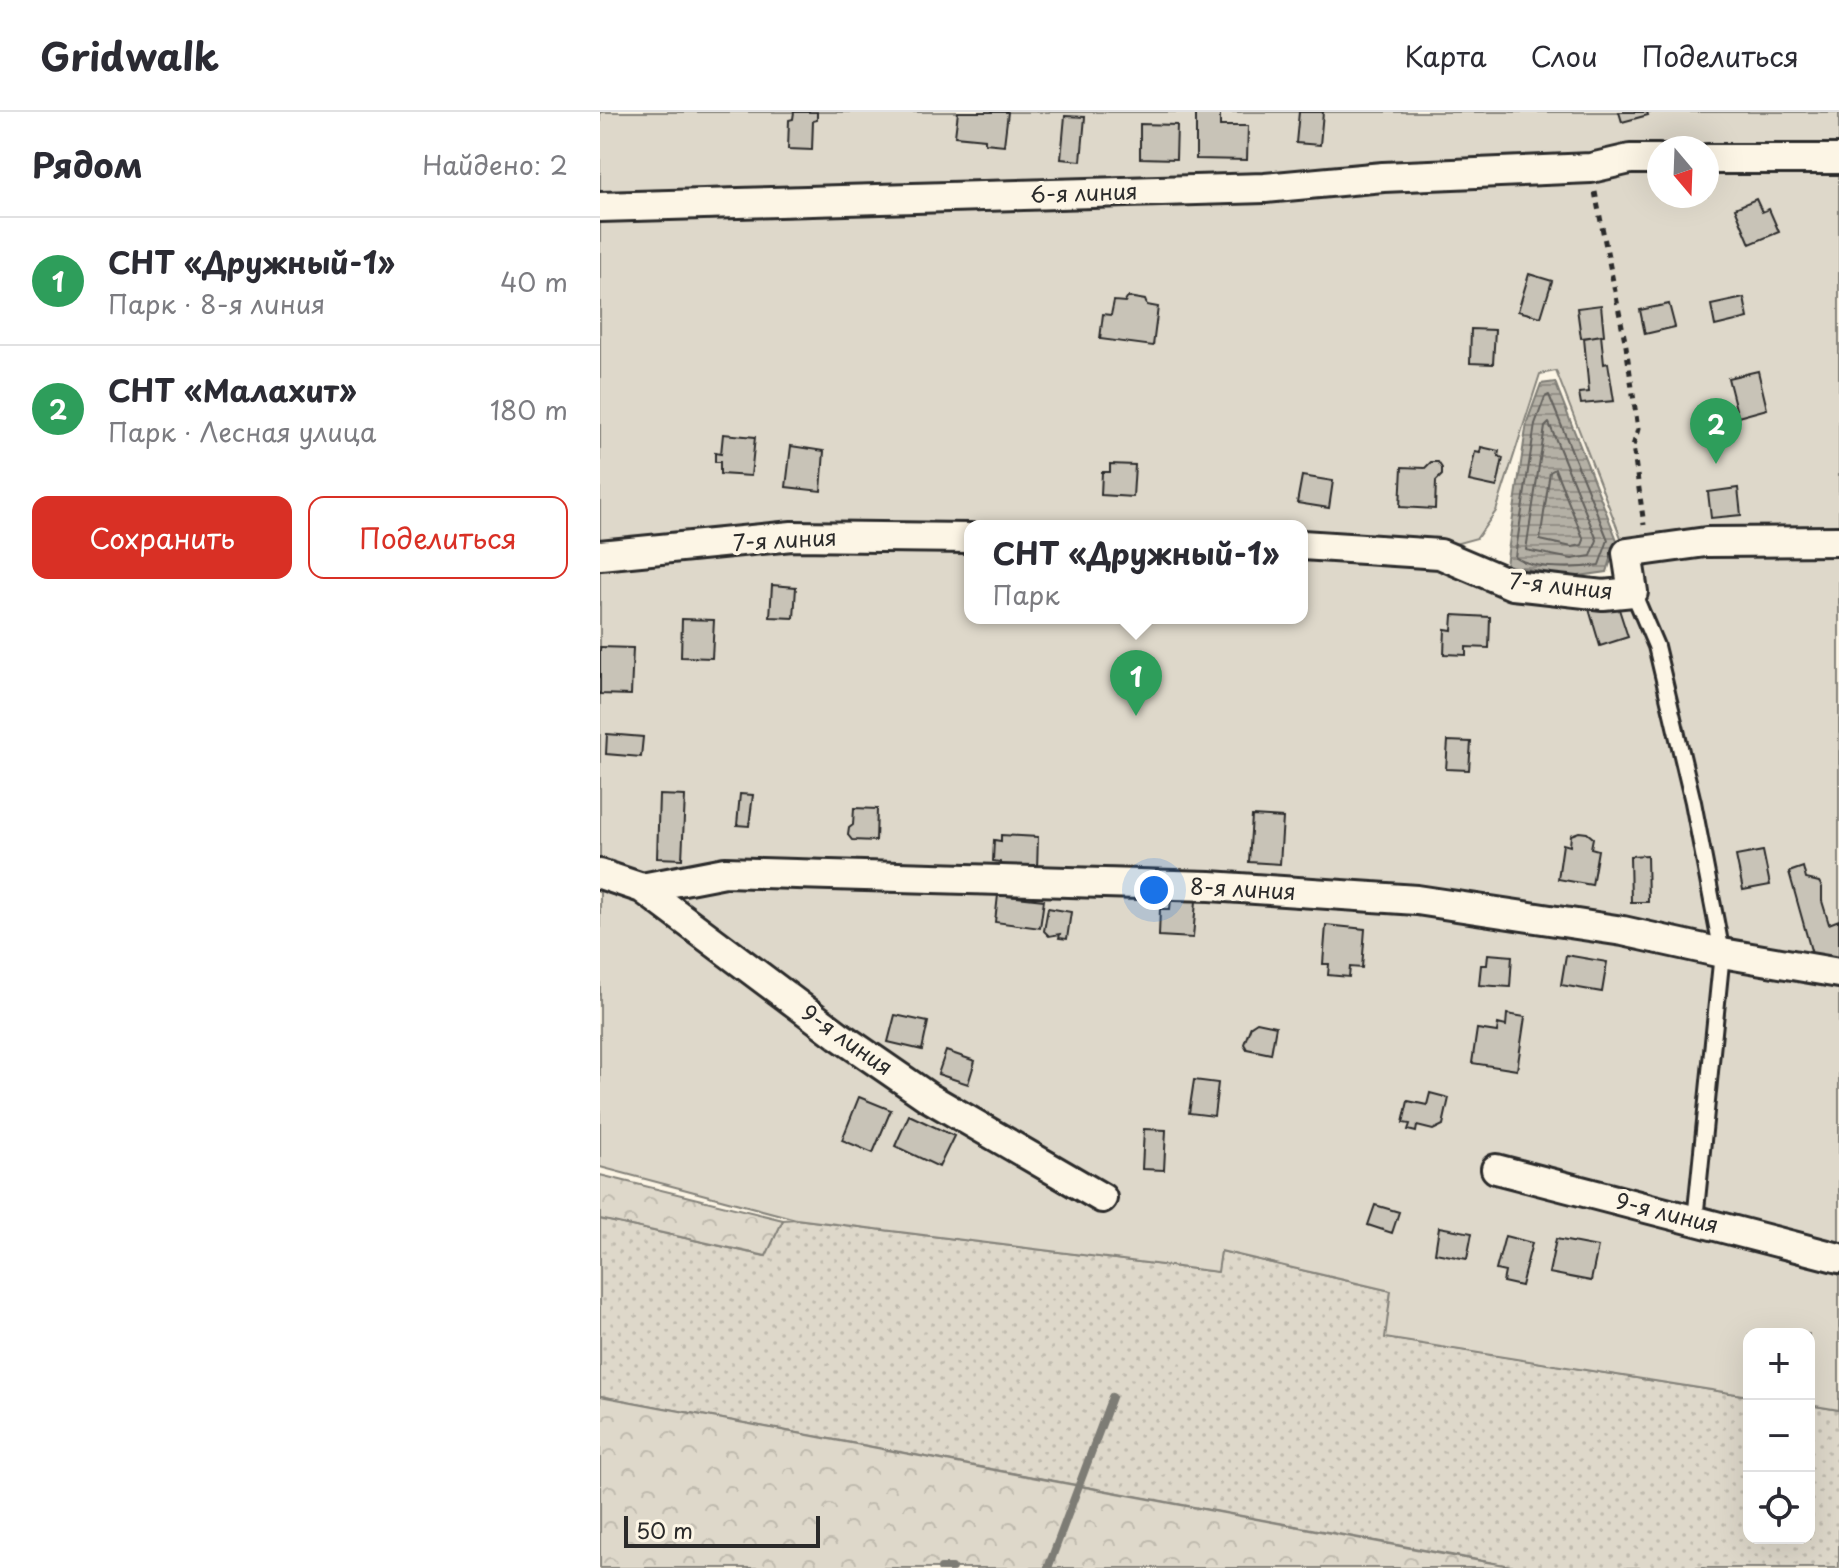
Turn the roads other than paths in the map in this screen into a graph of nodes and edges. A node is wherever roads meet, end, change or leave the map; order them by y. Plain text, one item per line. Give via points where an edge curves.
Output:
1 (1647, 159) edge
2 (1719, 159) edge
3 (1839, 159) edge
4 (600, 207) edge
5 (964, 538) edge
6 (1839, 541) edge
7 (1308, 545) edge
8 (600, 555) edge
9 (1633, 592) junction
10 (600, 874) edge
11 (642, 888) junction
12 (1722, 953) junction
13 (1839, 973) edge
14 (1496, 1169) dead end
15 (1102, 1198) dead end
16 (1695, 1220) junction
17 (1839, 1258) edge

1 - 4 street, 6-я линия via 1265,188
2 - 3 street
5 - 8 street, 7-я линия via 792,536
6 - 9 street via 1706,542 1633,552
7 - 9 street, 7-я линия via 1440,554 1513,585 1603,595
9 - 12 lane via 1656,646
10 - 11 street, 9-я линия
11 - 12 street, 8-я линия via 725,872 1225,886 1417,900 1623,931
11 - 15 street, 9-я линия via 928,1097
12 - 13 street, 8-я линия
12 - 16 lane
14 - 16 street, 9-я линия
16 - 17 street, 9-я линия

